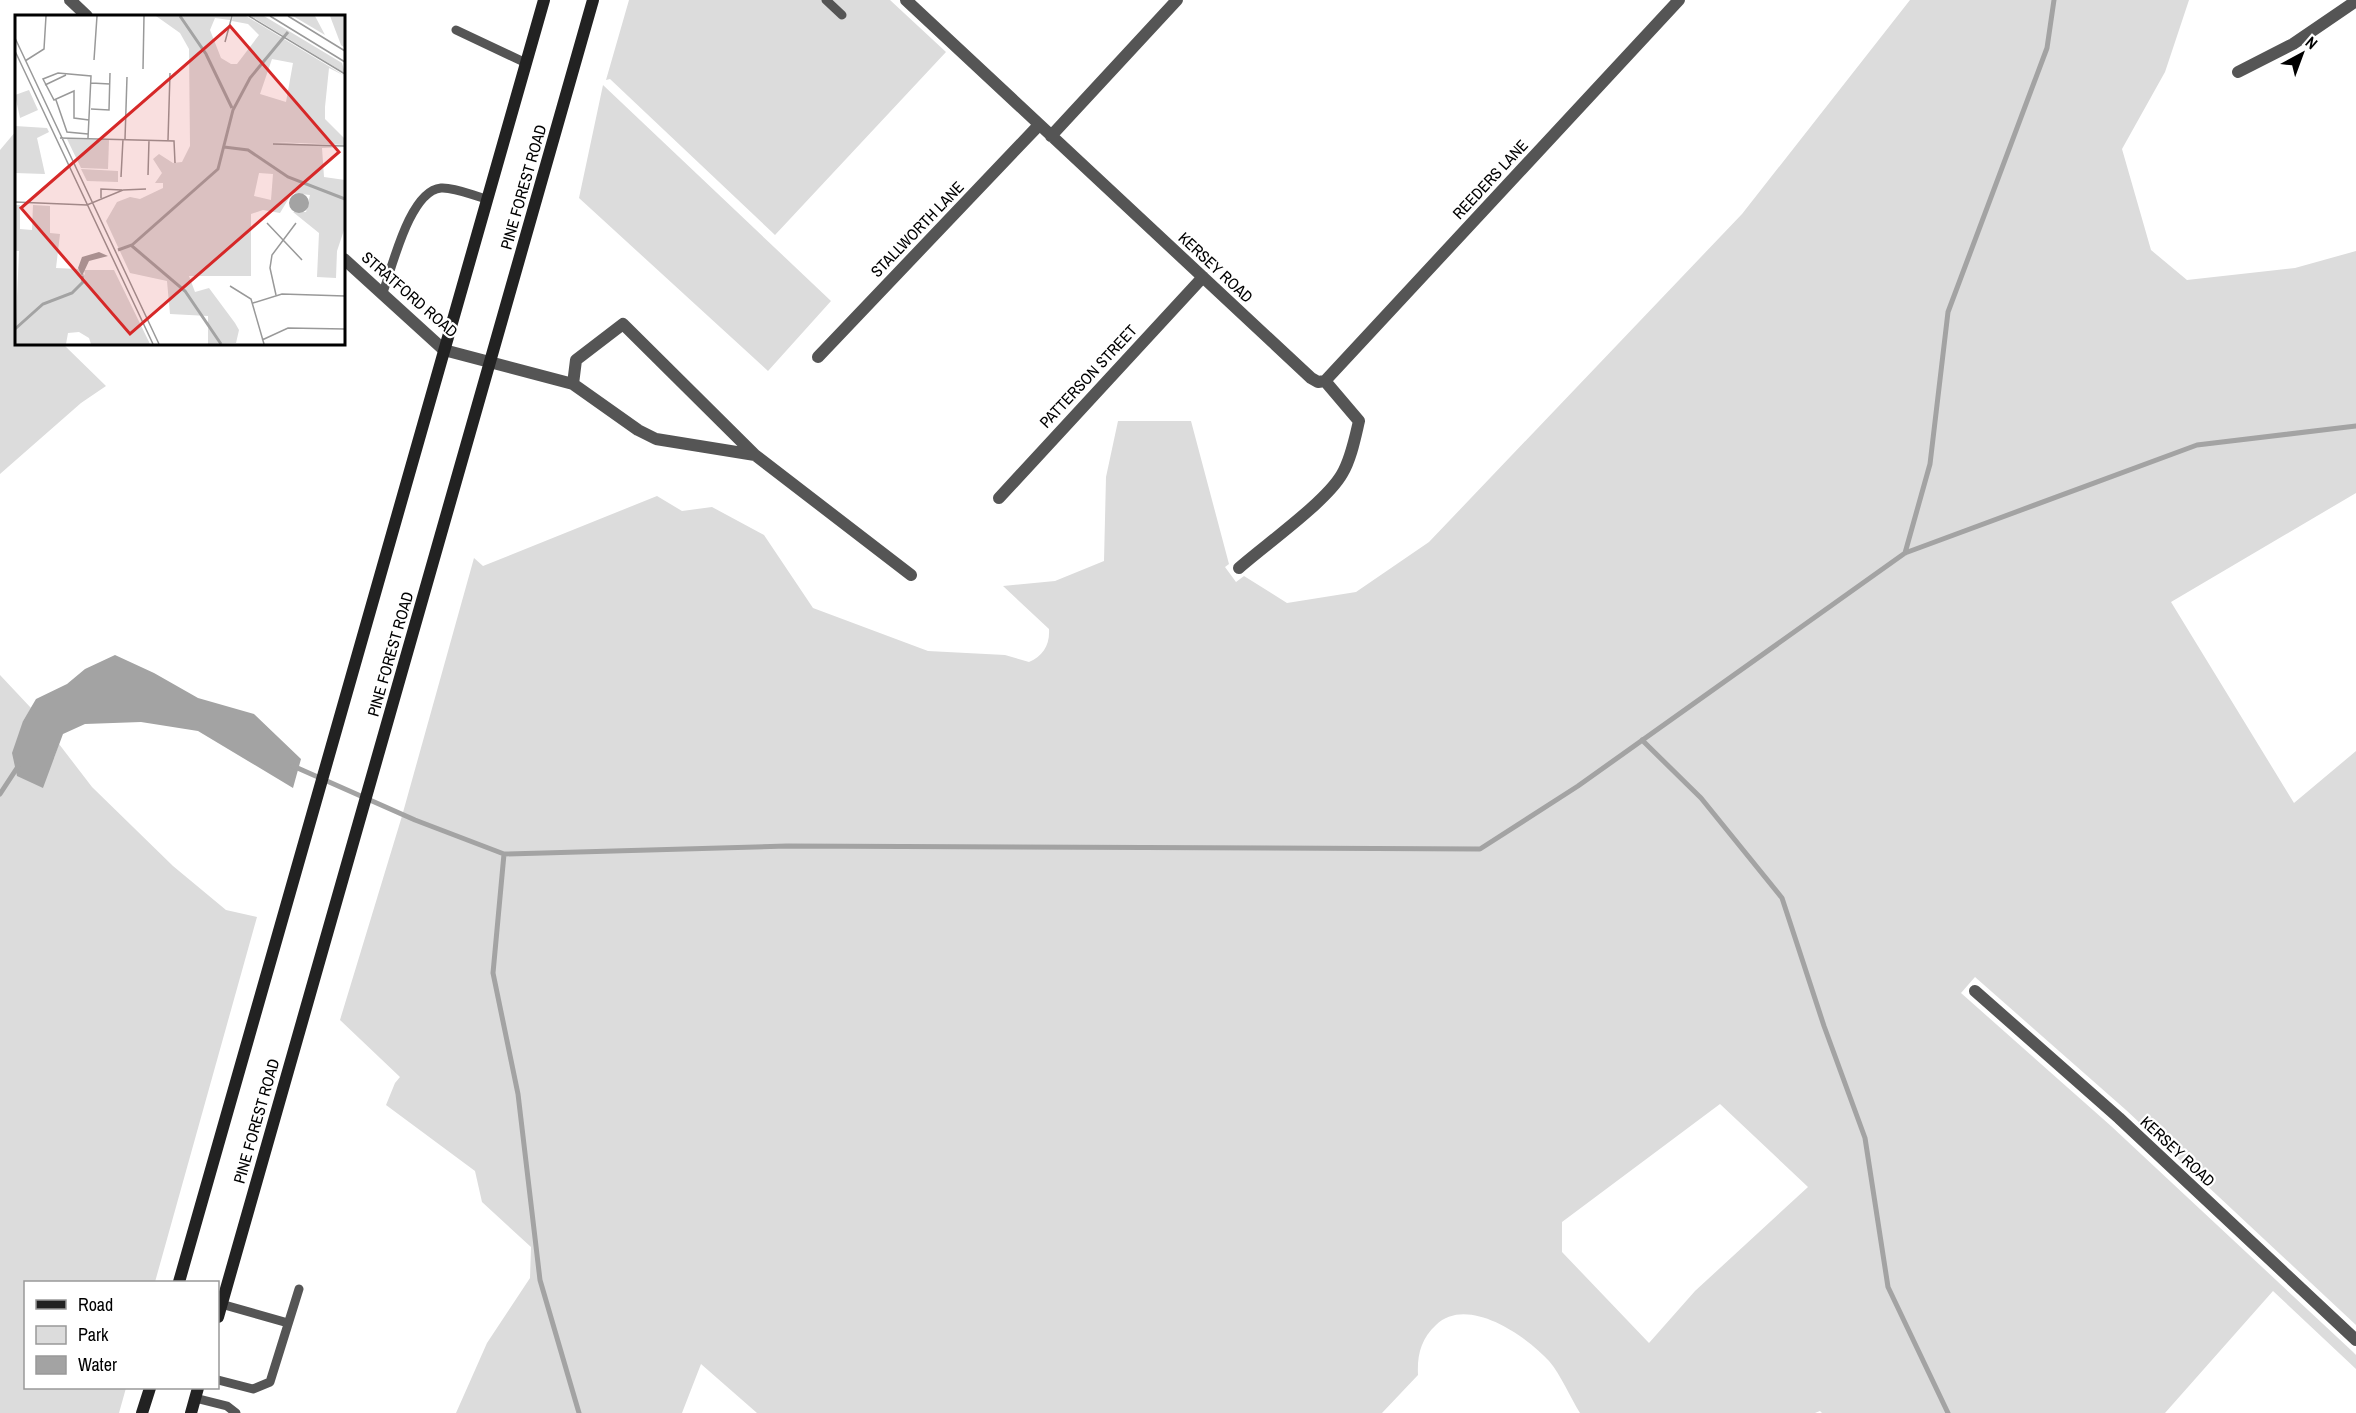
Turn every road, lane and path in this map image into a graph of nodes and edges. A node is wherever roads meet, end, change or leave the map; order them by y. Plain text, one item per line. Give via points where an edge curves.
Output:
1 (70, 0) edge
2 (544, 0) edge
3 (593, 0) edge
4 (826, 0) edge
5 (906, 0) edge
6 (1177, 0) edge
7 (1679, 0) edge
8 (2356, 1) edge
9 (86, 15) edge
10 (842, 15) dead end
11 (456, 30) dead end
12 (526, 63) junction
13 (2238, 72) dead end
14 (1039, 125) junction
15 (1052, 136) junction
16 (487, 199) junction
17 (345, 260) edge
18 (1203, 277) junction
19 (382, 295) junction
20 (444, 350) junction
21 (818, 357) dead end
22 (490, 360) junction
23 (1325, 381) junction
24 (573, 384) junction
25 (755, 455) junction
26 (999, 498) dead end
27 (1239, 568) dead end
28 (911, 575) dead end
29 (1975, 991) dead end
30 (179, 1281) edge
31 (298, 1288) dead end
32 (221, 1304) junction
33 (219, 1313) edge
34 (288, 1323) junction
35 (2356, 1340) edge
36 (219, 1380) edge
37 (150, 1389) edge
38 (196, 1393) edge
39 (142, 1413) edge
40 (191, 1413) edge
41 (236, 1413) edge

1 - 9 street
2 - 12 main road, PINE FOREST ROAD
3 - 22 main road, PINE FOREST ROAD
4 - 10 lane
5 - 14 street, KERSEY ROAD
6 - 15 street
7 - 23 street, REEDERS LANE
8 - 13 street via 2293,44
11 - 12 lane
12 - 16 main road, PINE FOREST ROAD
14 - 15 street, KERSEY ROAD
14 - 21 street, STALLWORTH LANE
15 - 18 street, KERSEY ROAD
16 - 19 lane via 441,188 424,194 414,208
16 - 20 main road, PINE FOREST ROAD
17 - 19 street, STRATFORD ROAD
18 - 23 street, KERSEY ROAD via 1311,378
18 - 26 street, PATTERSON STREET
19 - 20 street, STRATFORD ROAD
20 - 22 street, STRATFORD ROAD
20 - 30 main road, PINE FOREST ROAD
22 - 24 street, STRATFORD ROAD
22 - 32 main road, PINE FOREST ROAD
23 - 27 street, KERSEY ROAD via 1359,421 1342,475
24 - 25 street, STRATFORD ROAD via 656,440
24 - 25 street via 576,360 623,324
25 - 28 street
29 - 35 street, KERSEY ROAD
31 - 34 lane
32 - 33 main road, PINE FOREST ROAD
32 - 34 lane
34 - 36 lane via 270,1382 253,1389
37 - 39 main road
38 - 40 main road
38 - 41 lane

